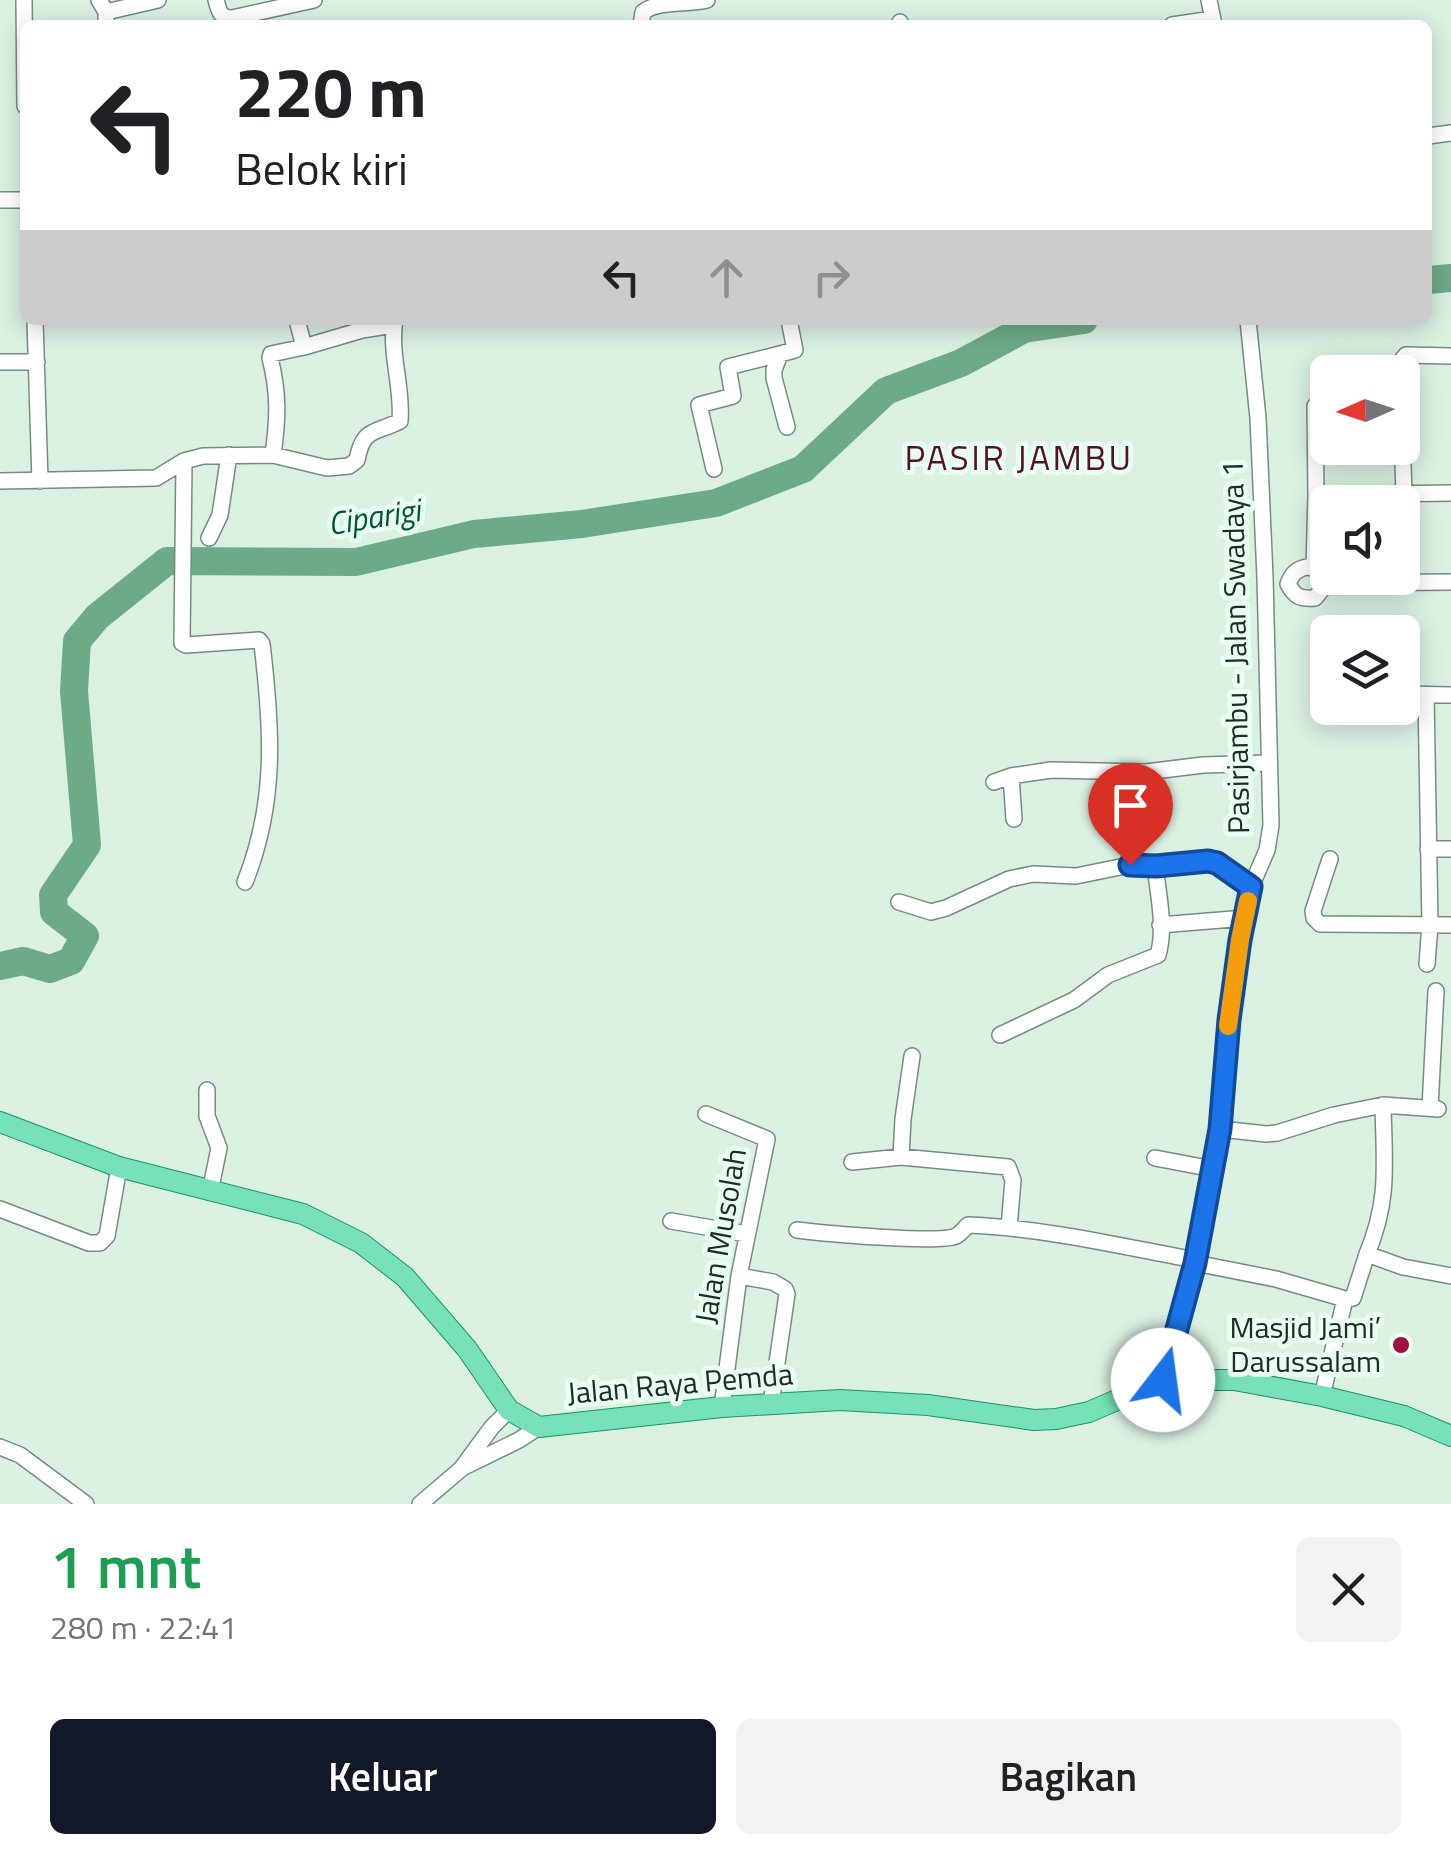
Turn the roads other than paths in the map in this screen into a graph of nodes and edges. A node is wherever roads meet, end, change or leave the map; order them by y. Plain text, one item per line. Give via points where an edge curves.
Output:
1 (158, 0) edge
2 (216, 0) edge
3 (314, 0) edge
4 (707, 0) edge
5 (104, 12) edge
6 (641, 20) edge
7 (35, 325) edge
8 (299, 325) edge
9 (361, 325) edge
10 (394, 325) edge
11 (790, 325) edge
12 (1249, 325) edge
13 (304, 347) junction
14 (780, 354) junction
15 (1420, 356) edge
16 (1451, 356) edge
17 (0, 362) edge
18 (37, 362) junction
19 (787, 427) dead end
20 (273, 455) junction
21 (228, 456) junction
22 (184, 461) junction
23 (714, 469) dead end
24 (0, 481) edge
25 (40, 481) junction
26 (1420, 493) edge
27 (1451, 493) edge
28 (209, 538) dead end
29 (1310, 568) edge
30 (1420, 582) edge
31 (1451, 582) edge
32 (1317, 595) edge
33 (1420, 695) edge
34 (1426, 695) junction
35 (1451, 695) edge
36 (1268, 763) junction
37 (1011, 776) junction
38 (994, 782) dead end
39 (1014, 819) dead end
40 (1428, 850) junction
41 (1451, 850) edge
42 (1330, 859) dead end
43 (1156, 866) junction
44 (245, 882) dead end
45 (1251, 887) junction
46 (898, 902) dead end
47 (1244, 918) junction
48 (1430, 925) junction
49 (1451, 925) edge
50 (1160, 926) junction
51 (1427, 964) dead end
52 (1436, 990) dead end
53 (1000, 1035) dead end
54 (912, 1056) dead end
55 (207, 1090) dead end
56 (1383, 1105) junction
57 (706, 1114) dead end
58 (0, 1122) edge
59 (1220, 1129) junction
60 (901, 1157) junction
61 (1155, 1158) dead end
62 (852, 1162) dead end
63 (119, 1167) junction
64 (1213, 1169) junction
65 (210, 1192) junction
66 (0, 1209) edge
67 (671, 1222) dead end
68 (1009, 1228) junction
69 (797, 1230) dead end
70 (747, 1234) junction
71 (1367, 1254) junction
72 (1195, 1262) junction
73 (739, 1276) junction
74 (1451, 1276) edge
75 (1344, 1300) junction
76 (1163, 1380) junction
77 (1322, 1396) junction
78 (771, 1404) junction
79 (722, 1407) junction
80 (509, 1410) junction
81 (540, 1427) junction
82 (1451, 1436) edge
83 (0, 1447) edge
84 (461, 1469) junction
85 (86, 1504) edge
86 (420, 1504) edge

1 - 5 street
2 - 3 street via 225,18
4 - 6 street via 651,6
7 - 18 street
8 - 13 street
9 - 13 street
10 - 20 street via 400,421 366,436 349,466 327,468
11 - 14 street via 795,350
12 - 36 street, Pasirjambu - Jalan Swadaya 1 via 1258,418
13 - 20 street via 271,354 278,419
14 - 19 street via 774,378
14 - 23 street via 728,367 733,396 700,405
15 - 16 street
17 - 18 street
18 - 25 street
20 - 21 street
21 - 22 street
21 - 28 street via 220,515
22 - 25 street via 156,478
22 - 44 street via 181,639 184,645 262,642 270,778
24 - 25 street
26 - 27 street
29 - 32 street via 1288,584 1295,595
30 - 31 street
33 - 34 street
34 - 35 street
34 - 40 street
36 - 37 street
36 - 45 street, Pasirjambu - Jalan Swadaya 1 via 1271,825
37 - 38 street
37 - 39 street
40 - 41 street
40 - 48 street
42 - 48 street via 1312,912 1318,923
43 - 45 street via 1208,861
43 - 46 street via 1009,879 931,912
43 - 50 street
45 - 47 street, Pasirjambu - Jalan Swadaya 1
47 - 50 street
47 - 59 street, Pasirjambu - Jalan Swadaya 1
48 - 49 street
48 - 51 street
50 - 53 street via 1156,956
52 - 56 street via 1434,1108
54 - 60 street
55 - 65 street via 207,1116 219,1148
56 - 59 street via 1277,1133
56 - 71 street via 1384,1200
57 - 70 street, Jalan Musolah via 767,1139
58 - 63 main road, Jalan Raya Pemda
59 - 64 street, Pasirjambu - Jalan Swadaya 1
60 - 62 street
60 - 68 street via 1008,1167
61 - 64 street
63 - 65 main road, Jalan Raya Pemda
63 - 66 street via 107,1236 100,1243
64 - 72 street, Pasirjambu - Jalan Swadaya 1
65 - 80 main road, Jalan Raya Pemda via 303,1214 361,1243 405,1278
67 - 70 street
68 - 69 street via 968,1225 956,1236 937,1238
68 - 72 street
70 - 73 street, Jalan Musolah
71 - 74 street
71 - 75 street via 1353,1298
72 - 75 street
72 - 76 street, Pasirjambu - Jalan Swadaya 1
73 - 78 street via 785,1290
73 - 79 street, Jalan Musolah
75 - 77 street
76 - 77 main road, Jalan Raya Pemda via 1234,1380
76 - 78 main road, Jalan Raya Pemda via 1056,1419 840,1400
77 - 82 main road, Jalan Raya Pemda via 1404,1416
78 - 79 main road, Jalan Raya Pemda
79 - 81 main road, Jalan Raya Pemda
80 - 81 main road, Jalan Raya Pemda
80 - 84 street
81 - 84 street
83 - 85 street
84 - 86 street

